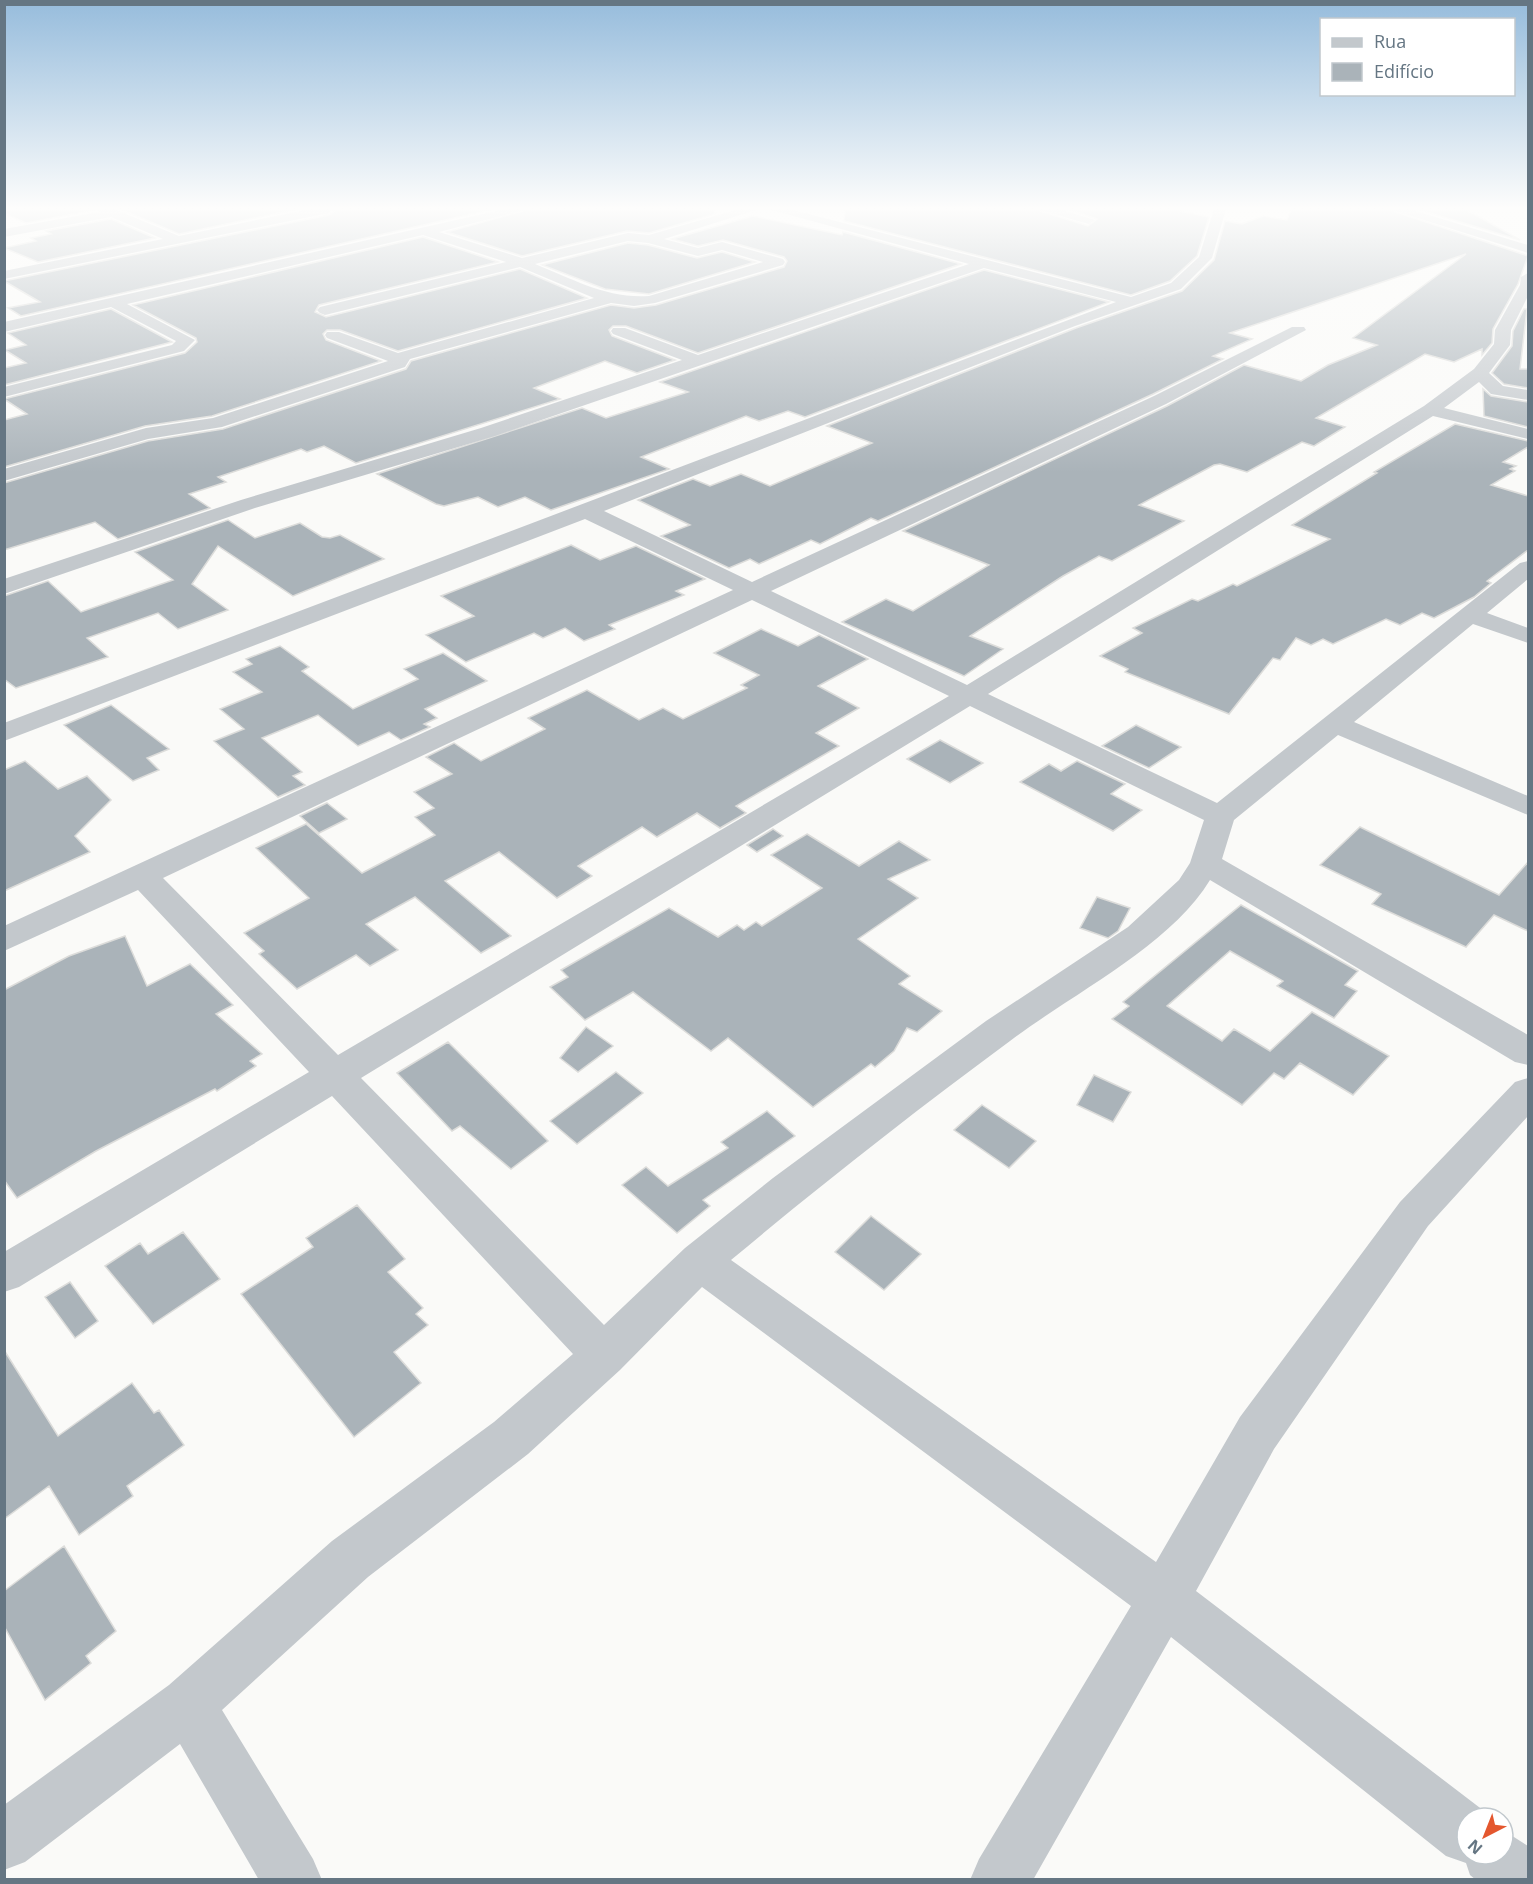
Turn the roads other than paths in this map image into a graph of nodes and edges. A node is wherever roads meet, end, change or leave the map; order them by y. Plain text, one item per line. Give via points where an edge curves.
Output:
1 (135, 297) edge
2 (378, 297) edge
3 (660, 297) edge
4 (882, 297) edge
5 (1114, 297) edge
6 (1143, 297) edge
7 (1523, 297) edge
8 (611, 298) joint
9 (1130, 301) junction
10 (112, 302) junction
11 (325, 310) dead end
12 (4, 327) edge
13 (1298, 330) dead end
14 (619, 331) dead end
15 (333, 335) dead end
16 (401, 360) junction
17 (698, 361) junction
18 (1480, 374) junction
19 (4, 392) edge
20 (1528, 395) edge
21 (1430, 410) junction
22 (1528, 434) edge
23 (4, 475) edge
24 (585, 511) junction
25 (1528, 568) edge
26 (4, 587) edge
27 (748, 591) junction
28 (1468, 614) junction
29 (1528, 636) edge
30 (967, 696) junction
31 (1334, 723) junction
32 (4, 733) edge
33 (1528, 806) edge
34 (1220, 816) junction
35 (1205, 862) junction
36 (142, 875) junction
37 (4, 940) edge
38 (1528, 1052) edge
39 (335, 1074) junction
40 (1528, 1092) edge
41 (700, 1261) junction
42 (4, 1274) edge
43 (604, 1355) junction
44 (1164, 1599) junction
45 (188, 1704) junction
46 (1455, 1826) edge
47 (4, 1841) edge
48 (1506, 1866) edge
49 (292, 1880) edge
50 (1000, 1880) edge
51 (1524, 1880) edge

1 - 10 street
2 - 11 street
3 - 8 street via 632,302
4 - 17 street
5 - 9 street
6 - 9 street
7 - 18 street via 1512,331
8 - 16 street via 480,333
9 - 24 street
10 - 12 street
10 - 19 street via 187,340 178,348
13 - 27 street via 1161,400
14 - 17 street
15 - 16 street
16 - 23 street via 216,423 146,434
17 - 26 street via 488,432 237,507
18 - 20 street via 1497,390
18 - 21 street
21 - 22 street
21 - 30 street
24 - 27 street
24 - 32 street
25 - 28 street
27 - 30 street
27 - 36 street
28 - 29 street
28 - 31 street
30 - 34 street
30 - 39 street
31 - 33 street
31 - 34 street
34 - 35 street
35 - 38 street
35 - 41 street via 1190,887 1140,935 999,1030
36 - 37 street
36 - 39 street
39 - 42 street
39 - 43 street
40 - 44 street via 1414,1214 1257,1433
41 - 43 street
41 - 44 street
43 - 45 street via 511,1438 350,1559
44 - 46 street
44 - 50 street
45 - 47 street
45 - 49 street
48 - 51 street

